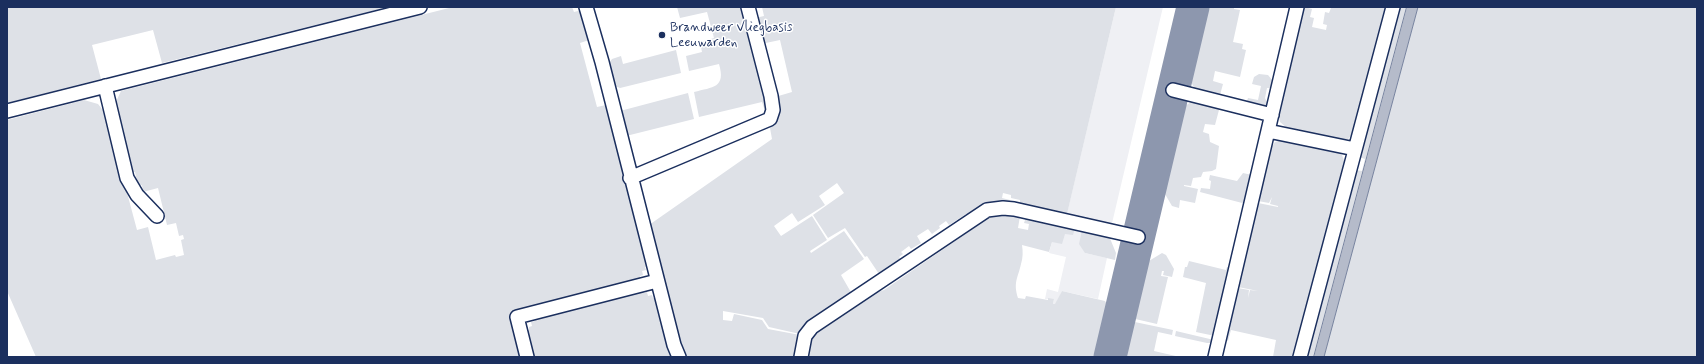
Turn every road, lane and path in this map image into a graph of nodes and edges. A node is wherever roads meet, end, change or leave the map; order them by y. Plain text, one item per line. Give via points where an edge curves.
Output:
1 (420, 7) edge
2 (586, 7) edge
3 (748, 7) edge
4 (1297, 7) edge
5 (1392, 7) edge
6 (105, 86) junction
7 (1173, 90) dead end
8 (7, 111) edge
9 (1272, 114) junction
10 (1268, 131) junction
11 (1355, 150) junction
12 (630, 178) junction
13 (157, 216) dead end
14 (1138, 237) dead end
15 (657, 281) junction
16 (527, 357) edge
17 (679, 357) edge
18 (801, 357) edge
19 (1215, 357) edge
20 (1300, 357) edge

1 - 6 street
2 - 12 street
3 - 12 street via 771,96 773,110 770,119
4 - 9 street
5 - 11 street
6 - 8 street
6 - 13 street via 128,178 137,195
7 - 9 street
9 - 10 street
10 - 11 street
10 - 19 street
11 - 20 street
12 - 15 street
14 - 18 street via 1014,209 987,210 812,327 805,336
15 - 16 street via 517,316
15 - 17 street

